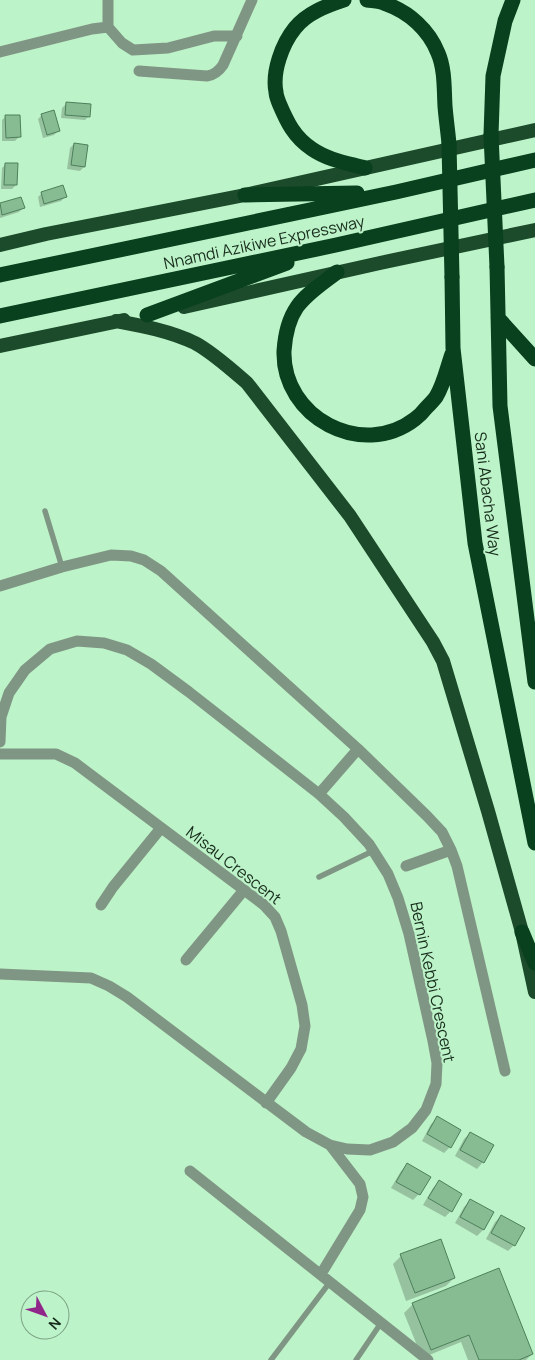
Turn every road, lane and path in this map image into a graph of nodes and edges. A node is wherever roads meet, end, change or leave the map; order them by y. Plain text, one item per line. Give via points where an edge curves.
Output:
1 (108, 0) edge
2 (252, 0) edge
3 (344, 0) edge
4 (368, 0) edge
5 (513, 0) edge
6 (108, 27) junction
7 (237, 36) junction
8 (0, 52) edge
9 (139, 71) dead end
10 (535, 130) edge
11 (535, 160) edge
12 (365, 168) junction
13 (396, 192) junction
14 (245, 195) junction
15 (535, 200) edge
16 (535, 230) edge
17 (0, 245) edge
18 (336, 245) junction
19 (337, 272) junction
20 (0, 275) edge
21 (147, 315) junction
22 (0, 316) edge
23 (498, 318) junction
24 (116, 321) junction
25 (0, 346) edge
26 (453, 348) junction
27 (535, 359) edge
28 (44, 511) dead end
29 (62, 567) junction
30 (0, 586) edge
31 (535, 682) edge
32 (0, 742) edge
33 (358, 750) junction
34 (0, 754) edge
35 (319, 794) junction
36 (161, 828) junction
37 (535, 843) edge
38 (451, 850) junction
39 (373, 851) junction
40 (406, 866) dead end
41 (319, 877) dead end
42 (244, 890) junction
43 (101, 906) dead end
44 (522, 932) junction
45 (186, 960) dead end
46 (535, 963) edge
47 (0, 974) edge
48 (535, 992) edge
49 (505, 1071) dead end
50 (266, 1104) junction
51 (330, 1145) junction
52 (190, 1170) dead end
53 (326, 1278) junction
54 (381, 1323) junction
55 (271, 1360) edge
56 (356, 1360) edge
57 (428, 1360) edge

1 - 6 street
2 - 7 street
3 - 12 highway via 325,6 295,28 282,49 276,71 276,93 286,122 311,149 330,159
4 - 26 highway, Sani Abacha Way, bridge via 385,3 415,20 428,34 438,53 444,80 449,144
5 - 23 highway, Sani Abacha Way, bridge via 493,76 491,135
6 - 7 street via 133,50 168,48 214,36
6 - 8 street
7 - 9 street via 220,70 210,76
10 - 12 highway
11 - 13 highway, Nnamdi Azikiwe Expressway
12 - 14 highway
13 - 14 highway
13 - 20 highway, Nnamdi Azikiwe Expressway
14 - 17 highway
15 - 18 highway, Nnamdi Azikiwe Expressway
16 - 19 highway
18 - 21 highway
18 - 22 highway, Nnamdi Azikiwe Expressway
19 - 21 highway
19 - 26 highway via 296,308 285,338 284,362 288,379 300,402 331,427 365,436 383,434 416,419 442,385
21 - 24 highway
23 - 27 highway
23 - 31 highway, Sani Abacha Way via 500,406
24 - 25 highway
24 - 44 highway via 158,329 196,344 226,365 247,383 355,524 443,661
26 - 37 highway, Sani Abacha Way via 475,543
28 - 29 lane
29 - 30 street
29 - 33 street via 111,556 144,560
32 - 35 street, Bernin Kebbi Crescent via 1,717 9,693 25,670 50,650 77,641 104,643 127,650 151,664
33 - 35 street
33 - 38 street via 442,832
34 - 36 street, Misau Crescent via 56,754 75,763
35 - 39 street, Bernin Kebbi Crescent
36 - 42 street, Misau Crescent
36 - 43 street
38 - 40 street
38 - 49 street via 458,866
39 - 41 lane
39 - 51 street, Bernin Kebbi Crescent via 388,874 409,934 437,1063 436,1084 426,1110 412,1128 393,1142 370,1150
42 - 45 street
42 - 50 street, Misau Crescent via 275,917 302,1005 301,1049 292,1068
44 - 46 highway
44 - 48 highway
47 - 50 street, Bernin Kebbi Crescent via 91,978 109,986
50 - 51 street, Bernin Kebbi Crescent
51 - 53 street via 360,1184 363,1197 360,1210
52 - 53 street
53 - 54 street
53 - 55 lane
54 - 56 lane
54 - 57 street

